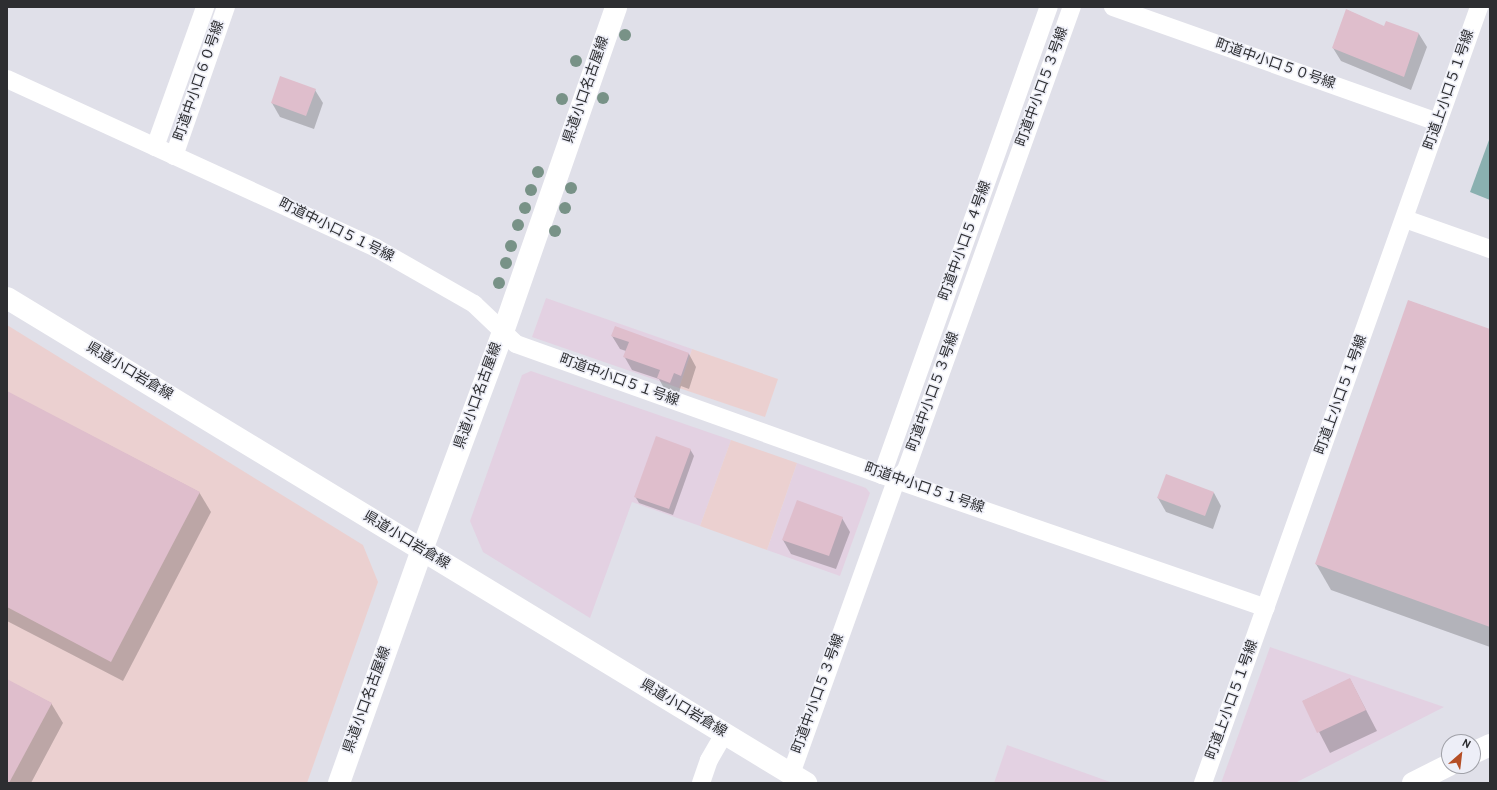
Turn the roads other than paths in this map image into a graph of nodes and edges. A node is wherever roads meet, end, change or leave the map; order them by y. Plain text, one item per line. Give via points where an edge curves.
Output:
1 (205, 7) edge
2 (226, 7) edge
3 (616, 7) edge
4 (1049, 7) edge
5 (1072, 7) edge
6 (1113, 7) edge
7 (1479, 7) edge
8 (7, 80) edge
9 (1438, 122) junction
10 (155, 147) junction
11 (174, 156) junction
12 (1405, 219) junction
13 (1490, 249) edge
14 (7, 298) edge
15 (503, 332) junction
16 (889, 477) junction
17 (422, 550) junction
18 (1266, 608) junction
19 (724, 734) junction
20 (1441, 769) edge
21 (798, 778) edge
22 (339, 783) edge
23 (701, 783) edge
24 (1203, 783) edge
25 (1413, 783) edge

1 - 10 street
2 - 11 street, 町道中小口６０号線
3 - 15 main road, 県道小口名古屋線
4 - 16 street, 町道中小口５４号線
5 - 16 street, 町道中小口５３号線 via 906,470
6 - 9 street, 町道中小口５０号線
7 - 9 street, 町道上小口５１号線
8 - 10 street, 町道中小口５１号線
9 - 12 street, 町道上小口５１号線
10 - 11 street, 町道中小口５１号線
11 - 15 street, 町道中小口５１号線 via 376,248 474,304
12 - 13 street
12 - 18 street, 町道上小口５１号線
14 - 17 main road, 県道小口岩倉線
15 - 16 street, 町道中小口５１号線 via 516,344
15 - 17 main road, 県道小口名古屋線
16 - 18 street, 町道中小口５１号線
16 - 21 street, 町道中小口５３号線
17 - 19 main road, 県道小口岩倉線
17 - 22 main road, 県道小口名古屋線
18 - 24 street, 町道上小口５１号線
19 - 21 main road, 県道小口岩倉線
19 - 23 street via 709,760
20 - 25 main road

